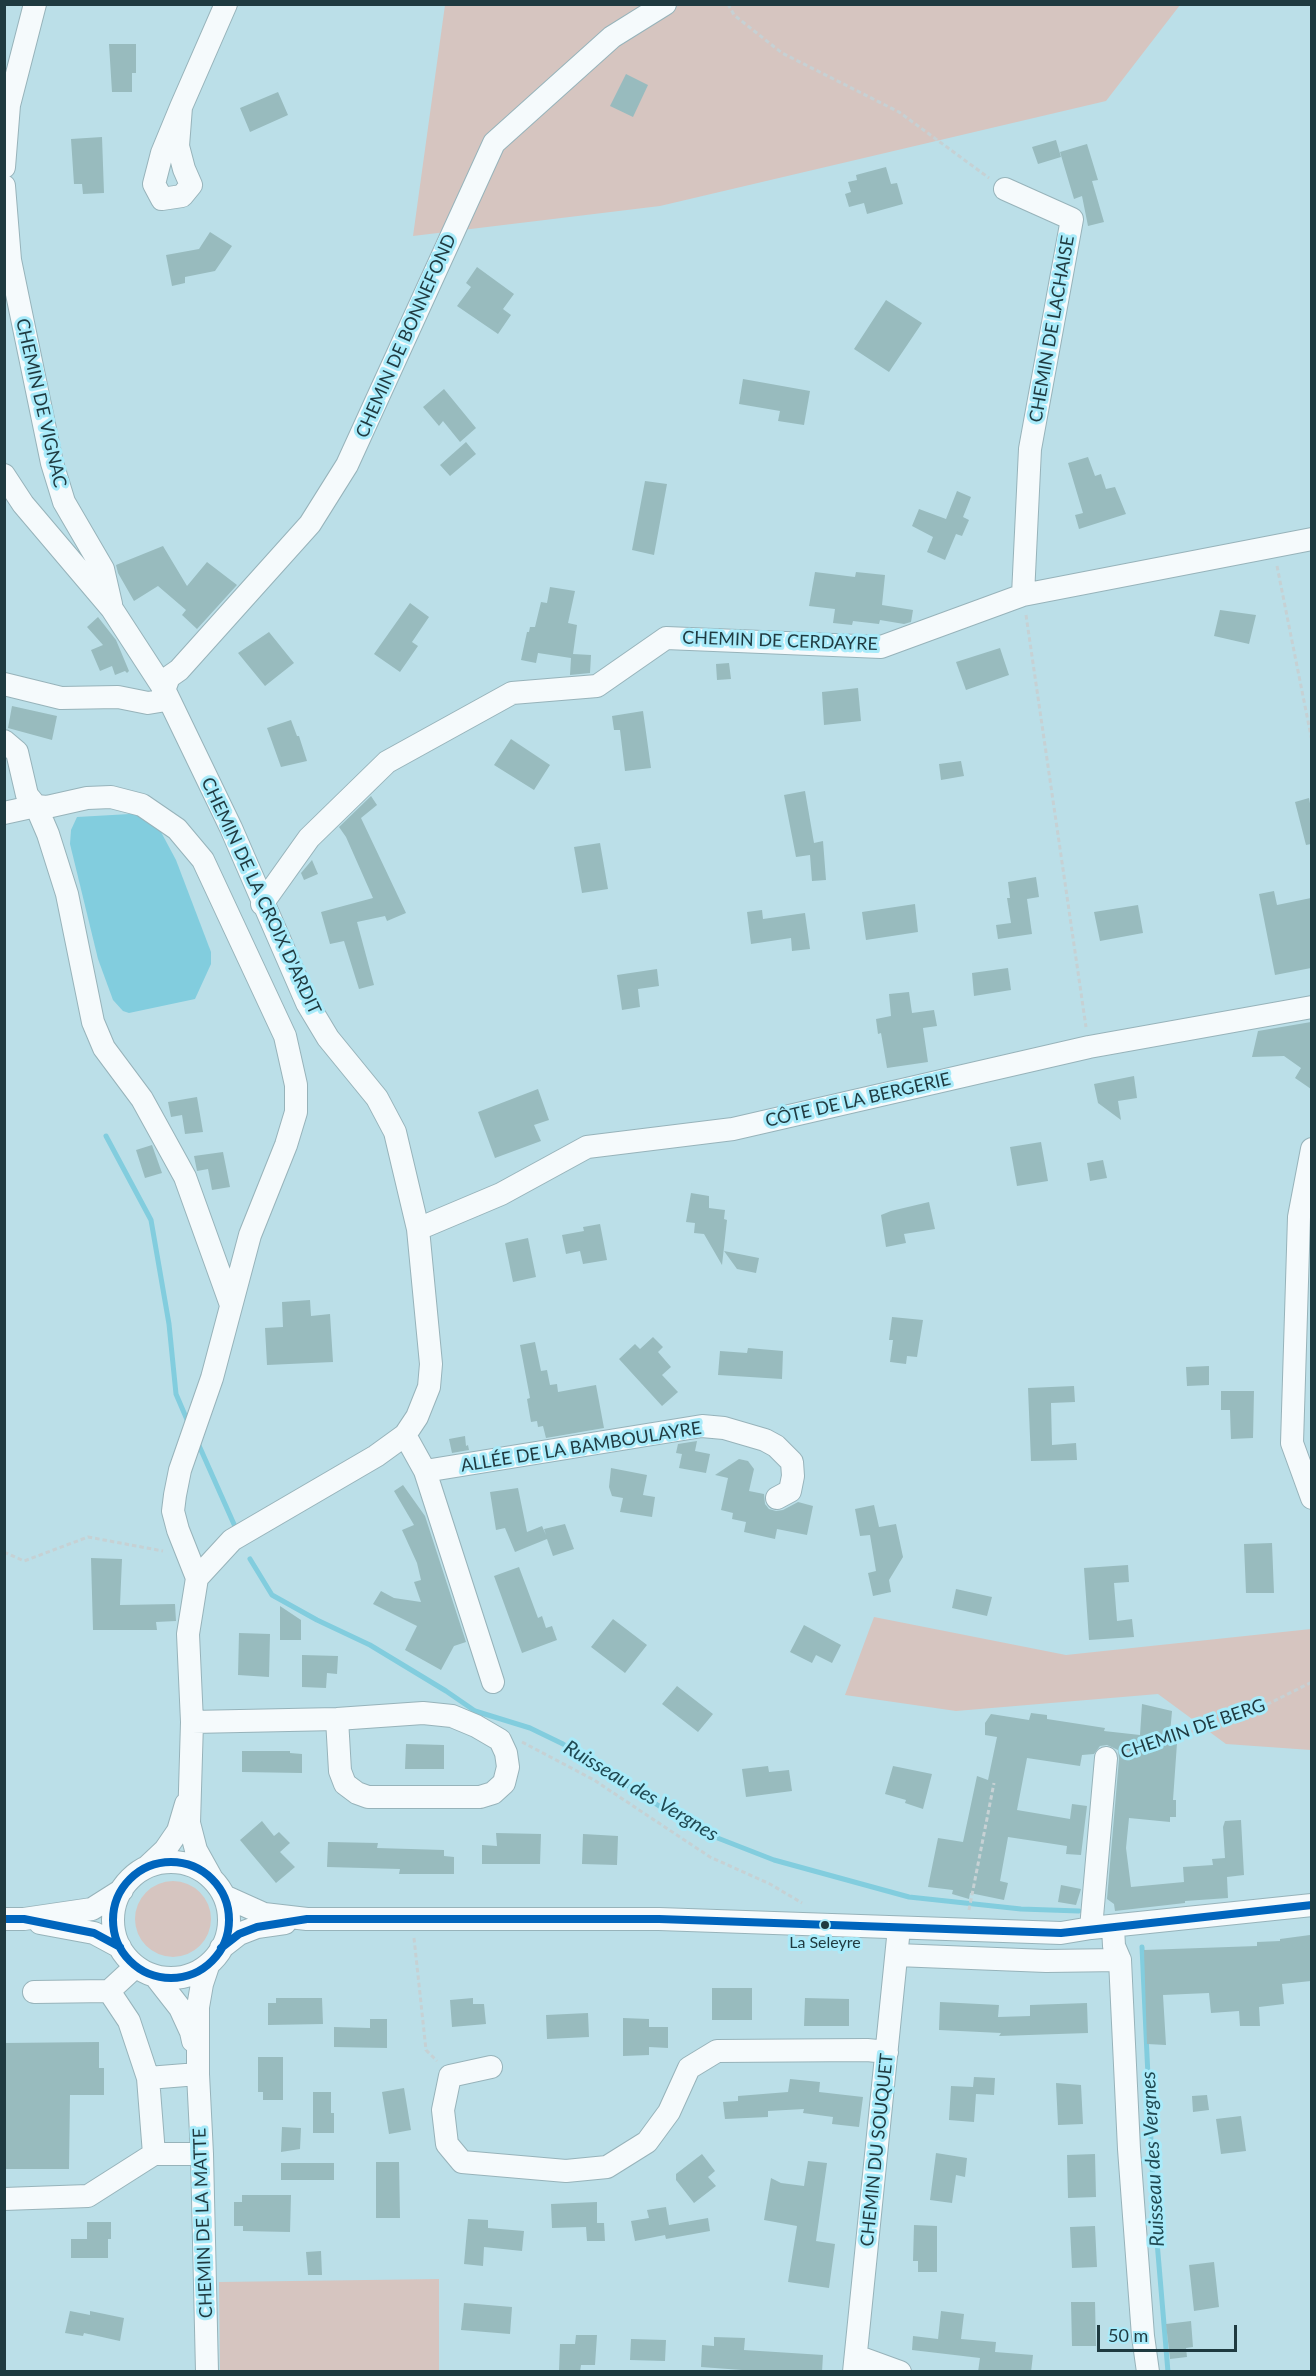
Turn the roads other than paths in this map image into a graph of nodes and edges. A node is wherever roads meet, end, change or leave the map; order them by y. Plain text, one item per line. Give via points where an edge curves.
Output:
1 (35, 4) edge
2 (226, 4) edge
3 (665, 4) edge
4 (181, 107) dead end
5 (4, 167) edge
6 (4, 186) edge
7 (1005, 189) road end
8 (4, 475) edge
9 (1311, 540) edge
10 (1023, 595) junction
11 (111, 609) junction
12 (4, 684) edge
13 (164, 689) junction
14 (4, 741) edge
15 (36, 806) junction
16 (4, 813) edge
17 (262, 904) junction
18 (1311, 1007) edge
19 (1311, 1149) edge
20 (418, 1229) junction
21 (231, 1305) junction
22 (405, 1435) junction
23 (424, 1471) junction
24 (777, 1498) dead end
25 (1311, 1498) edge
26 (197, 1578) junction
27 (493, 1682) dead end
28 (337, 1719) junction
29 (192, 1722) junction
30 (1106, 1758) road end
31 (189, 1794) junction
32 (148, 1866) junction
33 (218, 1886) junction
34 (122, 1890) junction
35 (1311, 1905) edge
36 (14, 1919) edge
37 (307, 1919) junction
38 (1102, 1927) junction
39 (900, 1928) junction
40 (120, 1947) junction
41 (897, 1954) junction
42 (215, 1957) junction
43 (1120, 1960) junction
44 (145, 1971) junction
45 (109, 1991) junction
46 (34, 1992) dead end
47 (887, 2052) junction
48 (491, 2067) dead end
49 (198, 2074) junction
50 (148, 2078) junction
51 (154, 2154) junction
52 (202, 2154) junction
53 (4, 2199) edge
54 (855, 2364) edge
55 (207, 2372) edge
56 (900, 2372) edge
57 (1148, 2372) edge

1 - 5 street via 9,105
2 - 4 street
3 - 13 street, CHEMIN DE BONNEFOND via 612,37 494,143 347,465 310,524 169,677
6 - 11 street, CHEMIN DE VIGNAC via 10,260 52,463 64,502 103,569
7 - 10 street, CHEMIN DE LACHAISE via 1072,219 1030,449
8 - 11 street, CHEMIN DE LA CROIX D'ARDIT via 23,504
9 - 10 street, CHEMIN DE CERDAYRE
10 - 17 street, CHEMIN DE CERDAYRE via 881,647 666,638 597,686 512,693 387,762 309,838
11 - 13 street, CHEMIN DE LA CROIX D'ARDIT
12 - 13 street via 61,698 118,697 148,703 160,701
13 - 17 street, CHEMIN DE LA CROIX D'ARDIT via 231,828
14 - 15 street via 17,752 27,795
15 - 16 street
15 - 21 street via 67,894 93,1022 104,1048 142,1099 185,1177
15 - 21 street via 111,797 142,805 177,829 203,860 285,1036 296,1086 296,1112 249,1235
17 - 20 street, CHEMIN DE LA CROIX D'ARDIT via 307,1004 328,1038 377,1098 395,1132
18 - 20 street, CÔTE DE LA BERGERIE via 1089,1047 733,1129 587,1147 501,1194
19 - 25 street via 1299,1217 1292,1443
20 - 22 street, CHEMIN DE LA CROIX D'ARDIT via 431,1364 429,1387
21 - 26 street via 212,1378 180,1470 173,1511
22 - 23 street
22 - 26 street, CHEMIN DE LA CROIX D'ARDIT via 232,1540
23 - 24 street, ALLÉE DE LA BAMBOULAYRE via 702,1426 724,1428 776,1446 792,1462 793,1476 790,1491
23 - 27 street
26 - 29 street via 188,1634
28 - 28 street via 423,1713 452,1716 500,1740 508,1767 504,1783 480,1797 368,1797 357,1793 345,1784 340,1771
28 - 29 street
29 - 31 street
30 - 38 street
31 - 32 street via 178,1831
31 - 33 street via 189,1823 196,1850
32 - 33 street via 174,1861 200,1869
32 - 34 street via 128,1879
33 - 37 street via 264,1914
33 - 42 street via 230,1920 227,1938
34 - 36 street via 92,1909
34 - 40 street via 112,1917
35 - 38 street
36 - 40 street via 94,1933
37 - 39 street via 659,1919
37 - 42 street via 239,1934
38 - 39 street via 1061,1933
38 - 43 street
39 - 41 street, CHEMIN DU SOUQUET
40 - 44 street via 125,1957
41 - 43 street
41 - 47 street, CHEMIN DU SOUQUET
42 - 44 street via 192,1975 169,1979
42 - 49 street via 202,1984 198,2007
43 - 57 street via 1129,2149
44 - 45 street
44 - 49 street via 180,2008 191,2032
45 - 46 street
45 - 50 street via 129,2021
47 - 48 street via 717,2051 689,2067 669,2112 648,2142 607,2167 566,2171 462,2162 447,2144 442,2110 450,2076
47 - 54 street, CHEMIN DU SOUQUET
49 - 50 street
49 - 52 street, CHEMIN DE LA MATTE
50 - 51 street
51 - 52 street
51 - 53 street via 88,2196
52 - 55 street, CHEMIN DE LA MATTE
54 - 56 street

